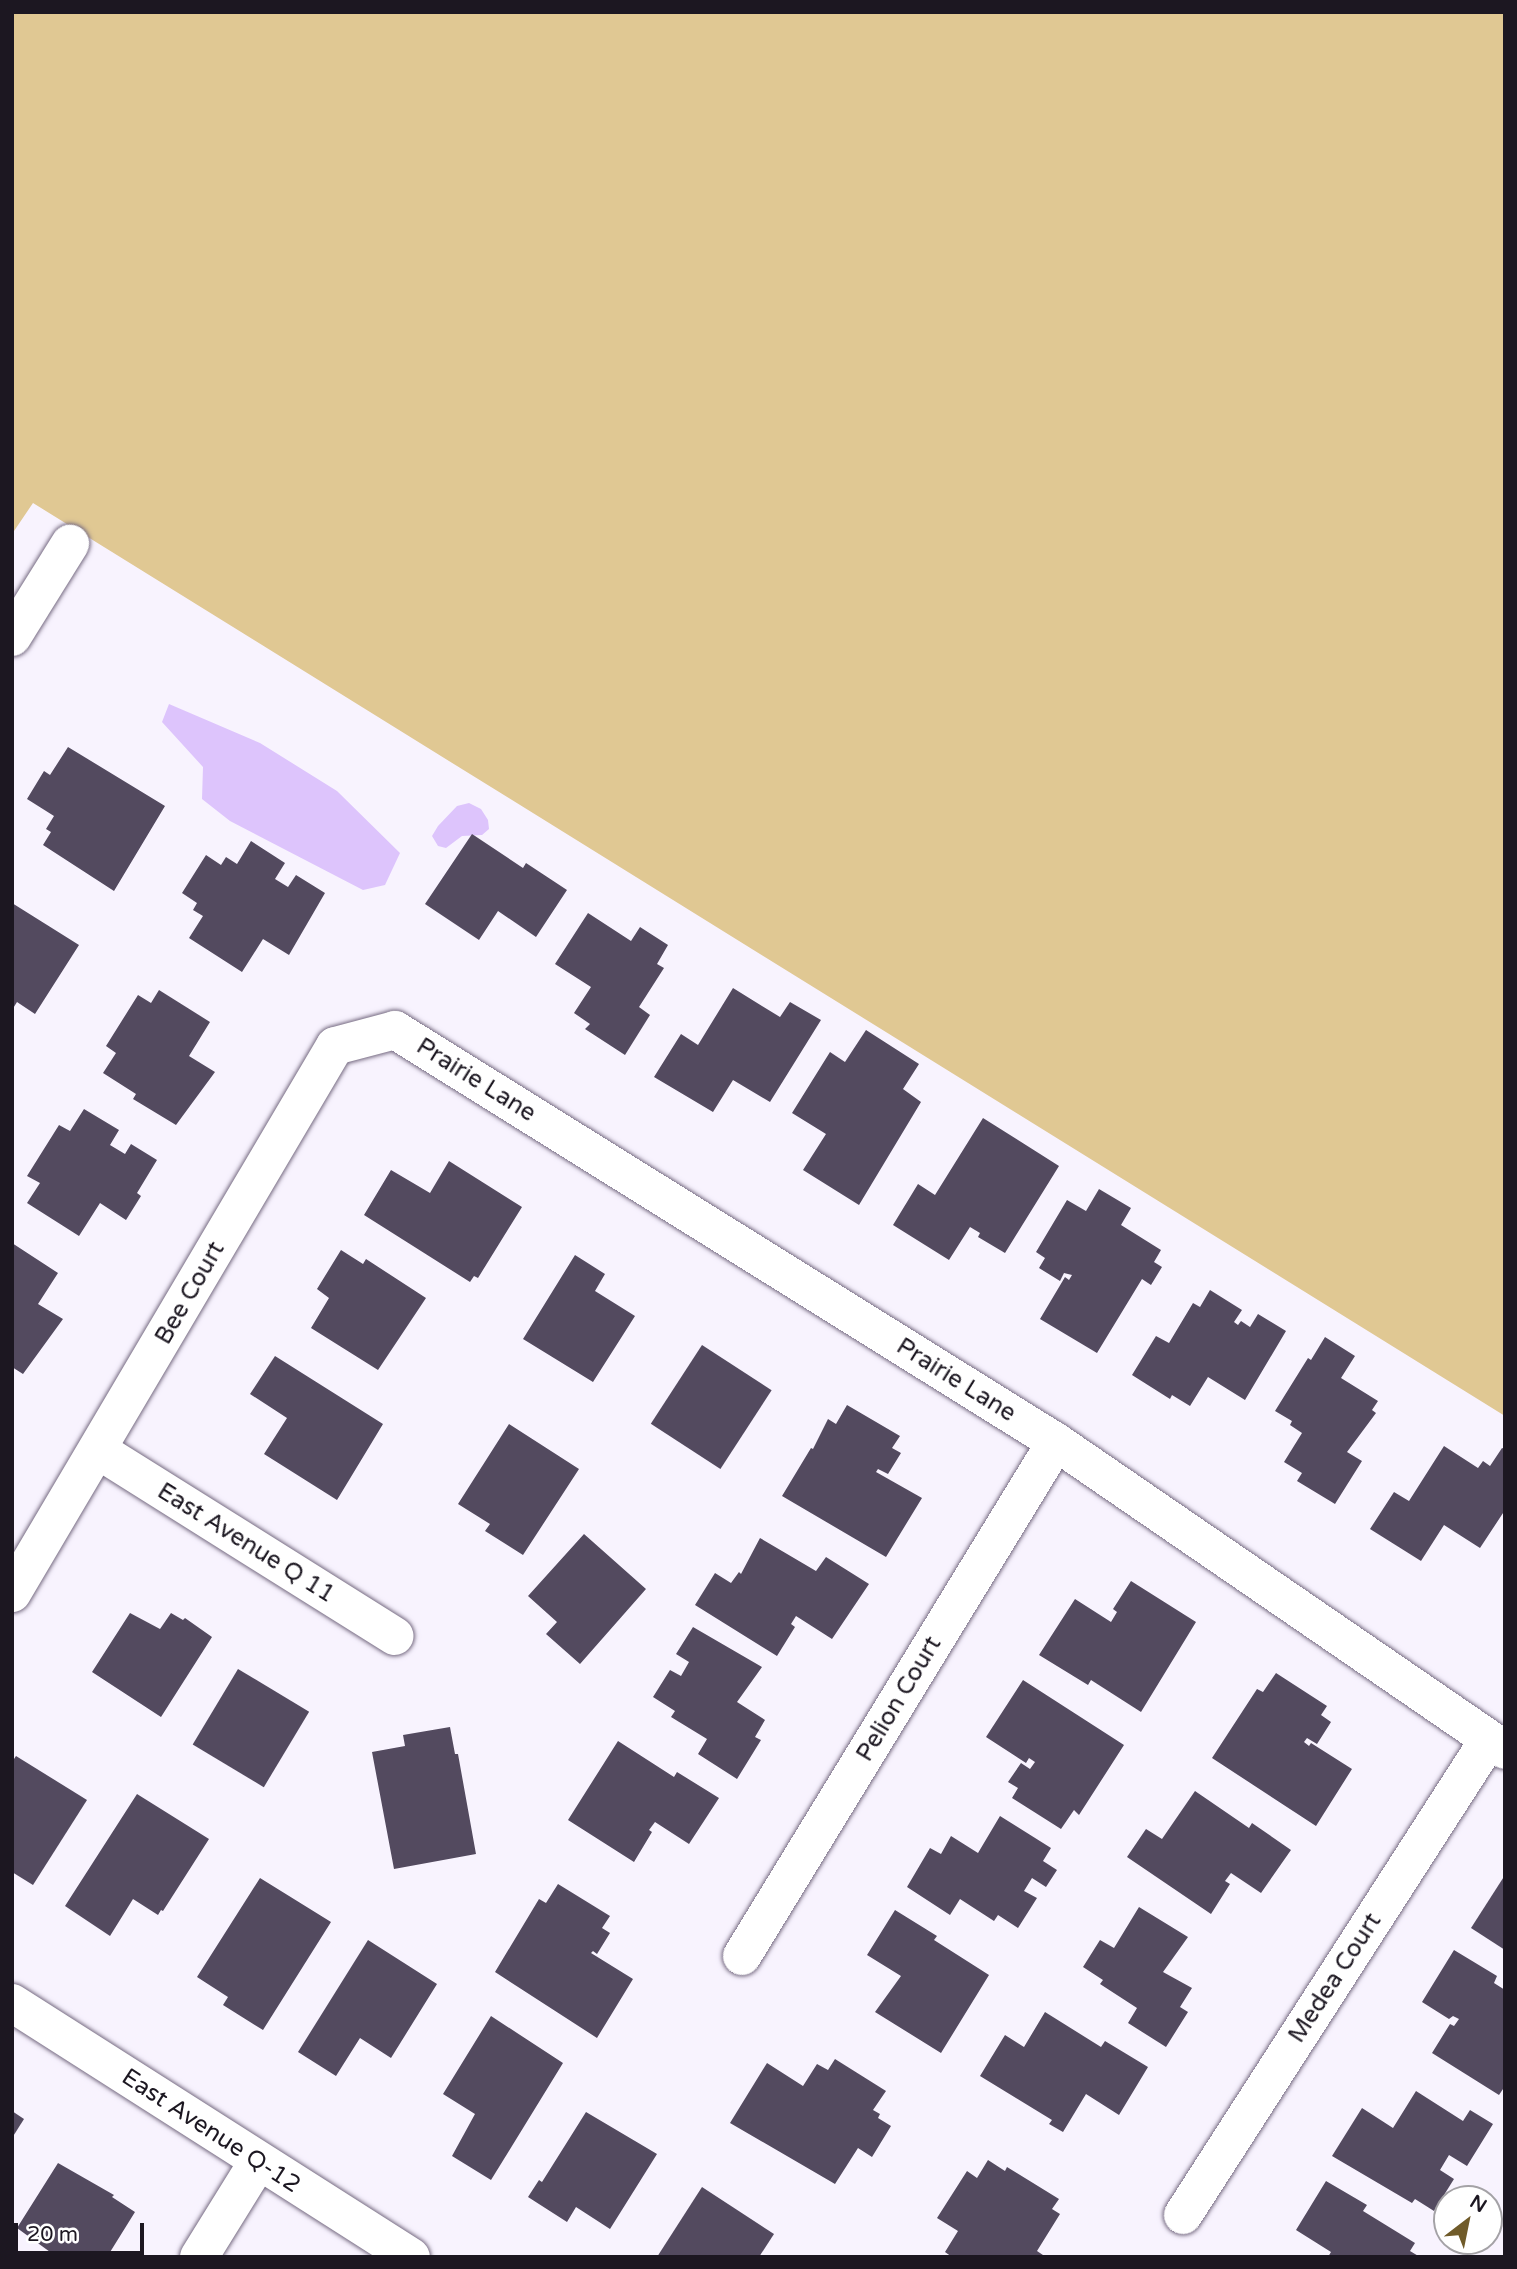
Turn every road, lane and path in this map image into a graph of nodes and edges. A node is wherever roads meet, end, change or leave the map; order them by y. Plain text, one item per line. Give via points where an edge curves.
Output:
1 (70, 544) dead end
2 (12, 637) edge
3 (395, 1030) joint
4 (1056, 1442) junction
5 (98, 1450) junction
6 (12, 1592) edge
7 (395, 1636) dead end
8 (1496, 1746) edge
9 (742, 1956) dead end
10 (12, 2003) edge
11 (258, 2162) junction
12 (1183, 2215) dead end
13 (199, 2257) edge
14 (411, 2257) edge

1 - 2 street
3 - 4 street, Prairie Lane
3 - 5 street, Bee Court via 335,1046
4 - 8 street, Prairie Lane
4 - 9 street, Pelion Court
5 - 6 street, Bee Court
5 - 7 street, East Avenue Q 11
8 - 12 street, Medea Court
10 - 11 street, East Avenue Q-12
11 - 13 street
11 - 14 street, East Avenue Q-12

